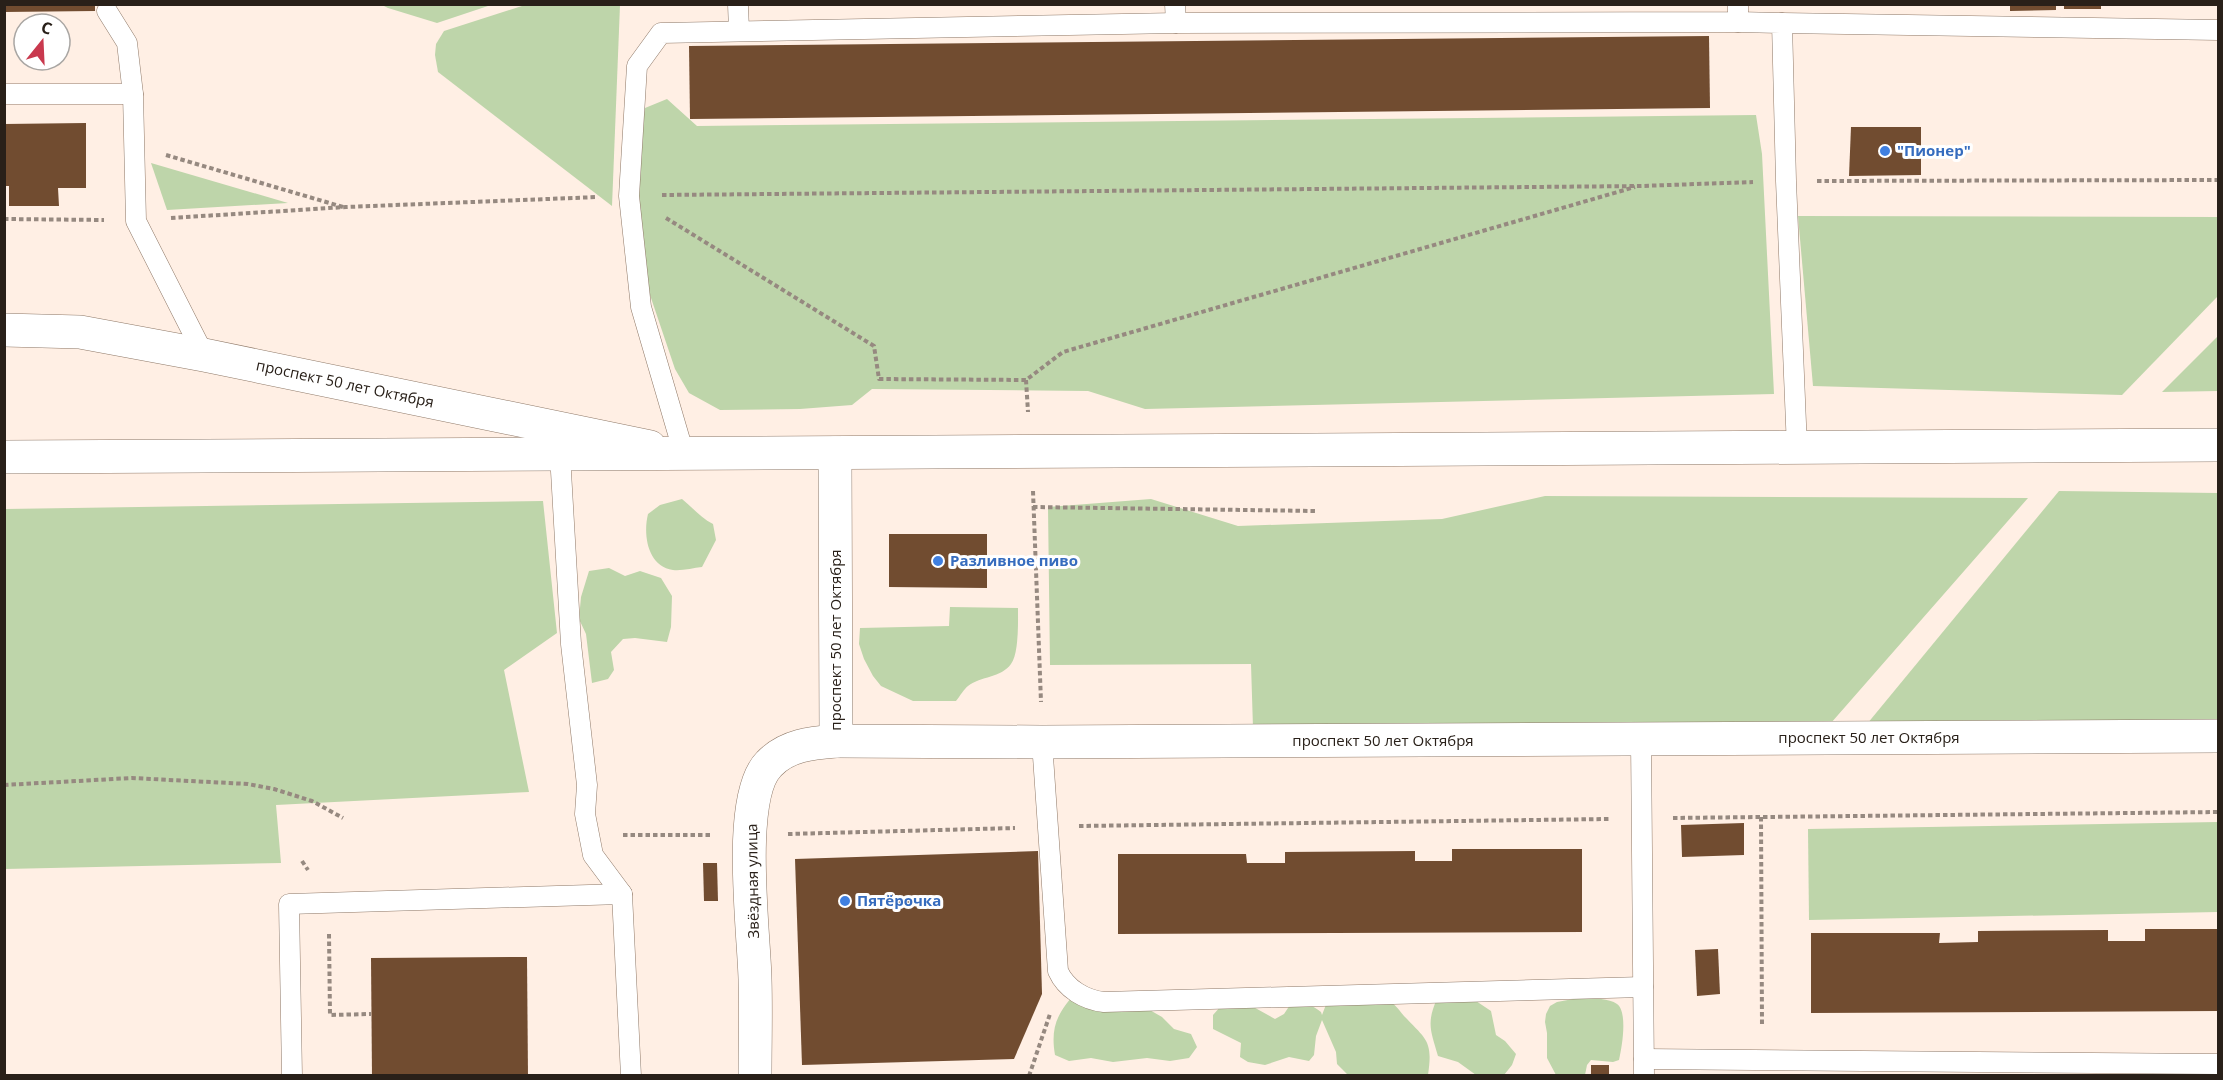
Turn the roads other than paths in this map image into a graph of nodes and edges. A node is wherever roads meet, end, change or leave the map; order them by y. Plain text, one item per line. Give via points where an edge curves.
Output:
1 (738, 4) edge
2 (107, 11) dead end
3 (1738, 13) edge
4 (1175, 14) edge
5 (1782, 23) junction
6 (2218, 30) edge
7 (739, 31) junction
8 (4, 94) edge
9 (133, 94) junction
10 (4, 330) edge
11 (204, 355) junction
12 (2218, 445) edge
13 (1797, 448) junction
14 (684, 453) junction
15 (835, 453) junction
16 (560, 454) junction
17 (4, 457) edge
18 (2218, 736) edge
19 (1641, 740) junction
20 (836, 741) junction
21 (1042, 742) junction
22 (622, 894) junction
23 (1643, 987) junction
24 (2218, 1064) edge
25 (1644, 1067) edge
26 (1838, 1069) edge
27 (292, 1076) edge
28 (631, 1076) edge
29 (755, 1076) edge

1 - 7 lane
2 - 9 lane via 127,43
3 - 4 lane
3 - 5 lane
4 - 7 lane
5 - 6 lane
5 - 13 lane
7 - 14 lane via 661,33 637,66 629,196 641,307
8 - 9 lane
9 - 11 lane via 136,221
10 - 11 street, проспект 50 лет Октября via 80,332
11 - 14 street, проспект 50 лет Октября
12 - 13 street, проспект 50 лет Октября
13 - 15 street, проспект 50 лет Октября
14 - 15 street, проспект 50 лет Октября
14 - 16 street, проспект 50 лет Октября
15 - 20 street, проспект 50 лет Октября
16 - 17 street, проспект 50 лет Октября
16 - 22 lane via 571,644 587,785 585,814 593,855
18 - 19 street, проспект 50 лет Октября
19 - 21 street, проспект 50 лет Октября
19 - 23 lane
20 - 21 street, проспект 50 лет Октября
20 - 29 street, Звёздная улица via 806,743 786,751 768,764 754,798 749,835
21 - 23 lane via 1056,963 1061,979 1078,993 1104,1002
22 - 27 lane via 289,904
22 - 28 lane
23 - 25 lane
24 - 26 lane
25 - 26 lane via 1762,1061

